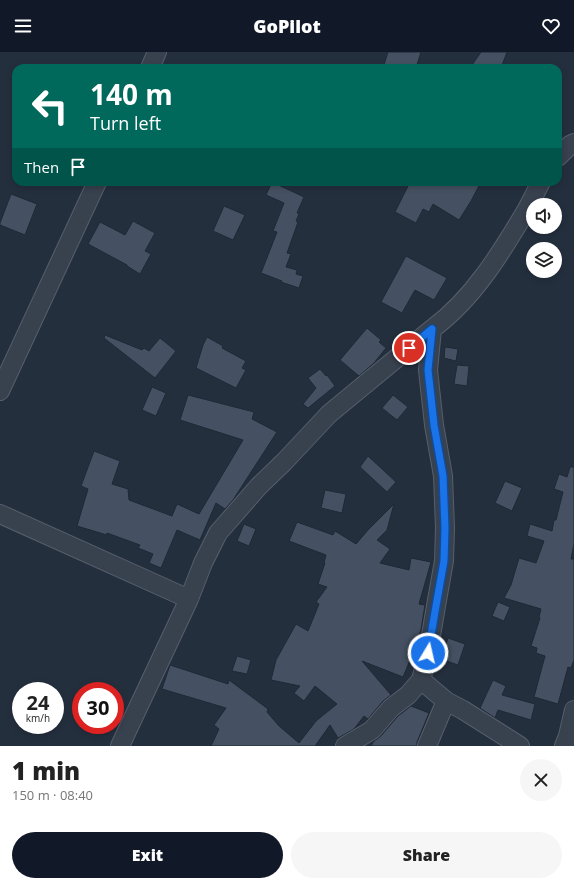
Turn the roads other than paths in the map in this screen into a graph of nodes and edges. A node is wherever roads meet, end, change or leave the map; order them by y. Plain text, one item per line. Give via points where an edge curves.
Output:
1 (157, 52) edge
2 (152, 64) edge
3 (574, 143) edge
4 (562, 153) edge
5 (95, 186) edge
6 (539, 186) edge
7 (432, 329) junction
8 (0, 391) edge
9 (0, 514) edge
10 (189, 599) junction
11 (422, 680) junction
12 (446, 701) junction
13 (574, 710) edge
14 (120, 746) edge
15 (345, 746) edge
16 (427, 746) edge
17 (520, 746) edge
18 (564, 746) edge

1 - 2 street
3 - 4 street
5 - 8 street
6 - 7 street via 504,247 480,282 446,319
7 - 10 street via 329,414 259,486 218,533
7 - 11 street via 428,370 443,476 445,528 444,561
9 - 10 street
10 - 14 street
11 - 12 street
11 - 15 street via 391,708 372,730
12 - 16 street
12 - 17 street
13 - 18 street

